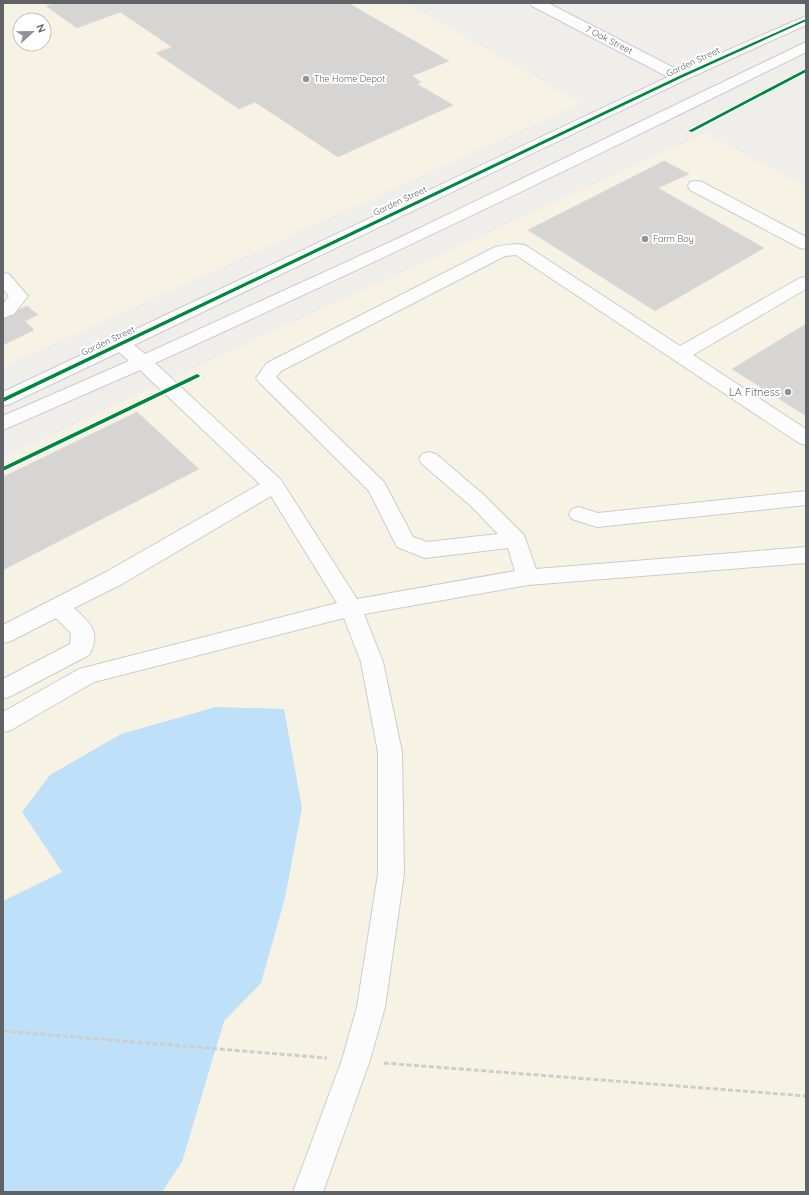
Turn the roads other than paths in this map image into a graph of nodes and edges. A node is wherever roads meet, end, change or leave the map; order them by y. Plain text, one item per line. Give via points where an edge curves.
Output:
1 (537, 3) edge
2 (806, 20) edge
3 (806, 46) edge
4 (680, 77) junction
5 (585, 123) junction
6 (616, 141) junction
7 (696, 186) dead end
8 (806, 244) edge
9 (3, 278) edge
10 (806, 282) edge
11 (3, 312) edge
12 (121, 344) junction
13 (679, 356) junction
14 (143, 362) junction
15 (3, 400) edge
16 (3, 424) edge
17 (806, 438) edge
18 (429, 459) dead end
19 (274, 485) junction
20 (806, 498) edge
21 (579, 514) dead end
22 (516, 540) junction
23 (806, 555) edge
24 (528, 577) junction
25 (58, 607) junction
26 (351, 608) junction
27 (3, 636) edge
28 (3, 690) edge
29 (3, 723) edge
30 (308, 1192) edge

1 - 4 street, 7 Oak Street
2 - 4 street, Garden Street
3 - 6 street
4 - 5 street, Garden Street
5 - 6 street
5 - 12 street, Garden Street
6 - 14 street
7 - 8 street
9 - 11 street via 18,296 8,310
10 - 13 street
12 - 14 street
12 - 15 street, Garden Street
13 - 17 street
13 - 22 street via 519,249 501,251 274,367 266,378 377,487 405,542 425,550
14 - 16 street
14 - 19 street
18 - 22 street via 478,501
19 - 25 street via 114,578
19 - 26 street
20 - 21 street via 598,520
22 - 24 street
23 - 24 street
24 - 26 street
25 - 27 street
25 - 28 street via 83,630 81,649
26 - 29 street via 87,675
26 - 30 street via 372,662 390,752 391,874 372,1007 356,1060

